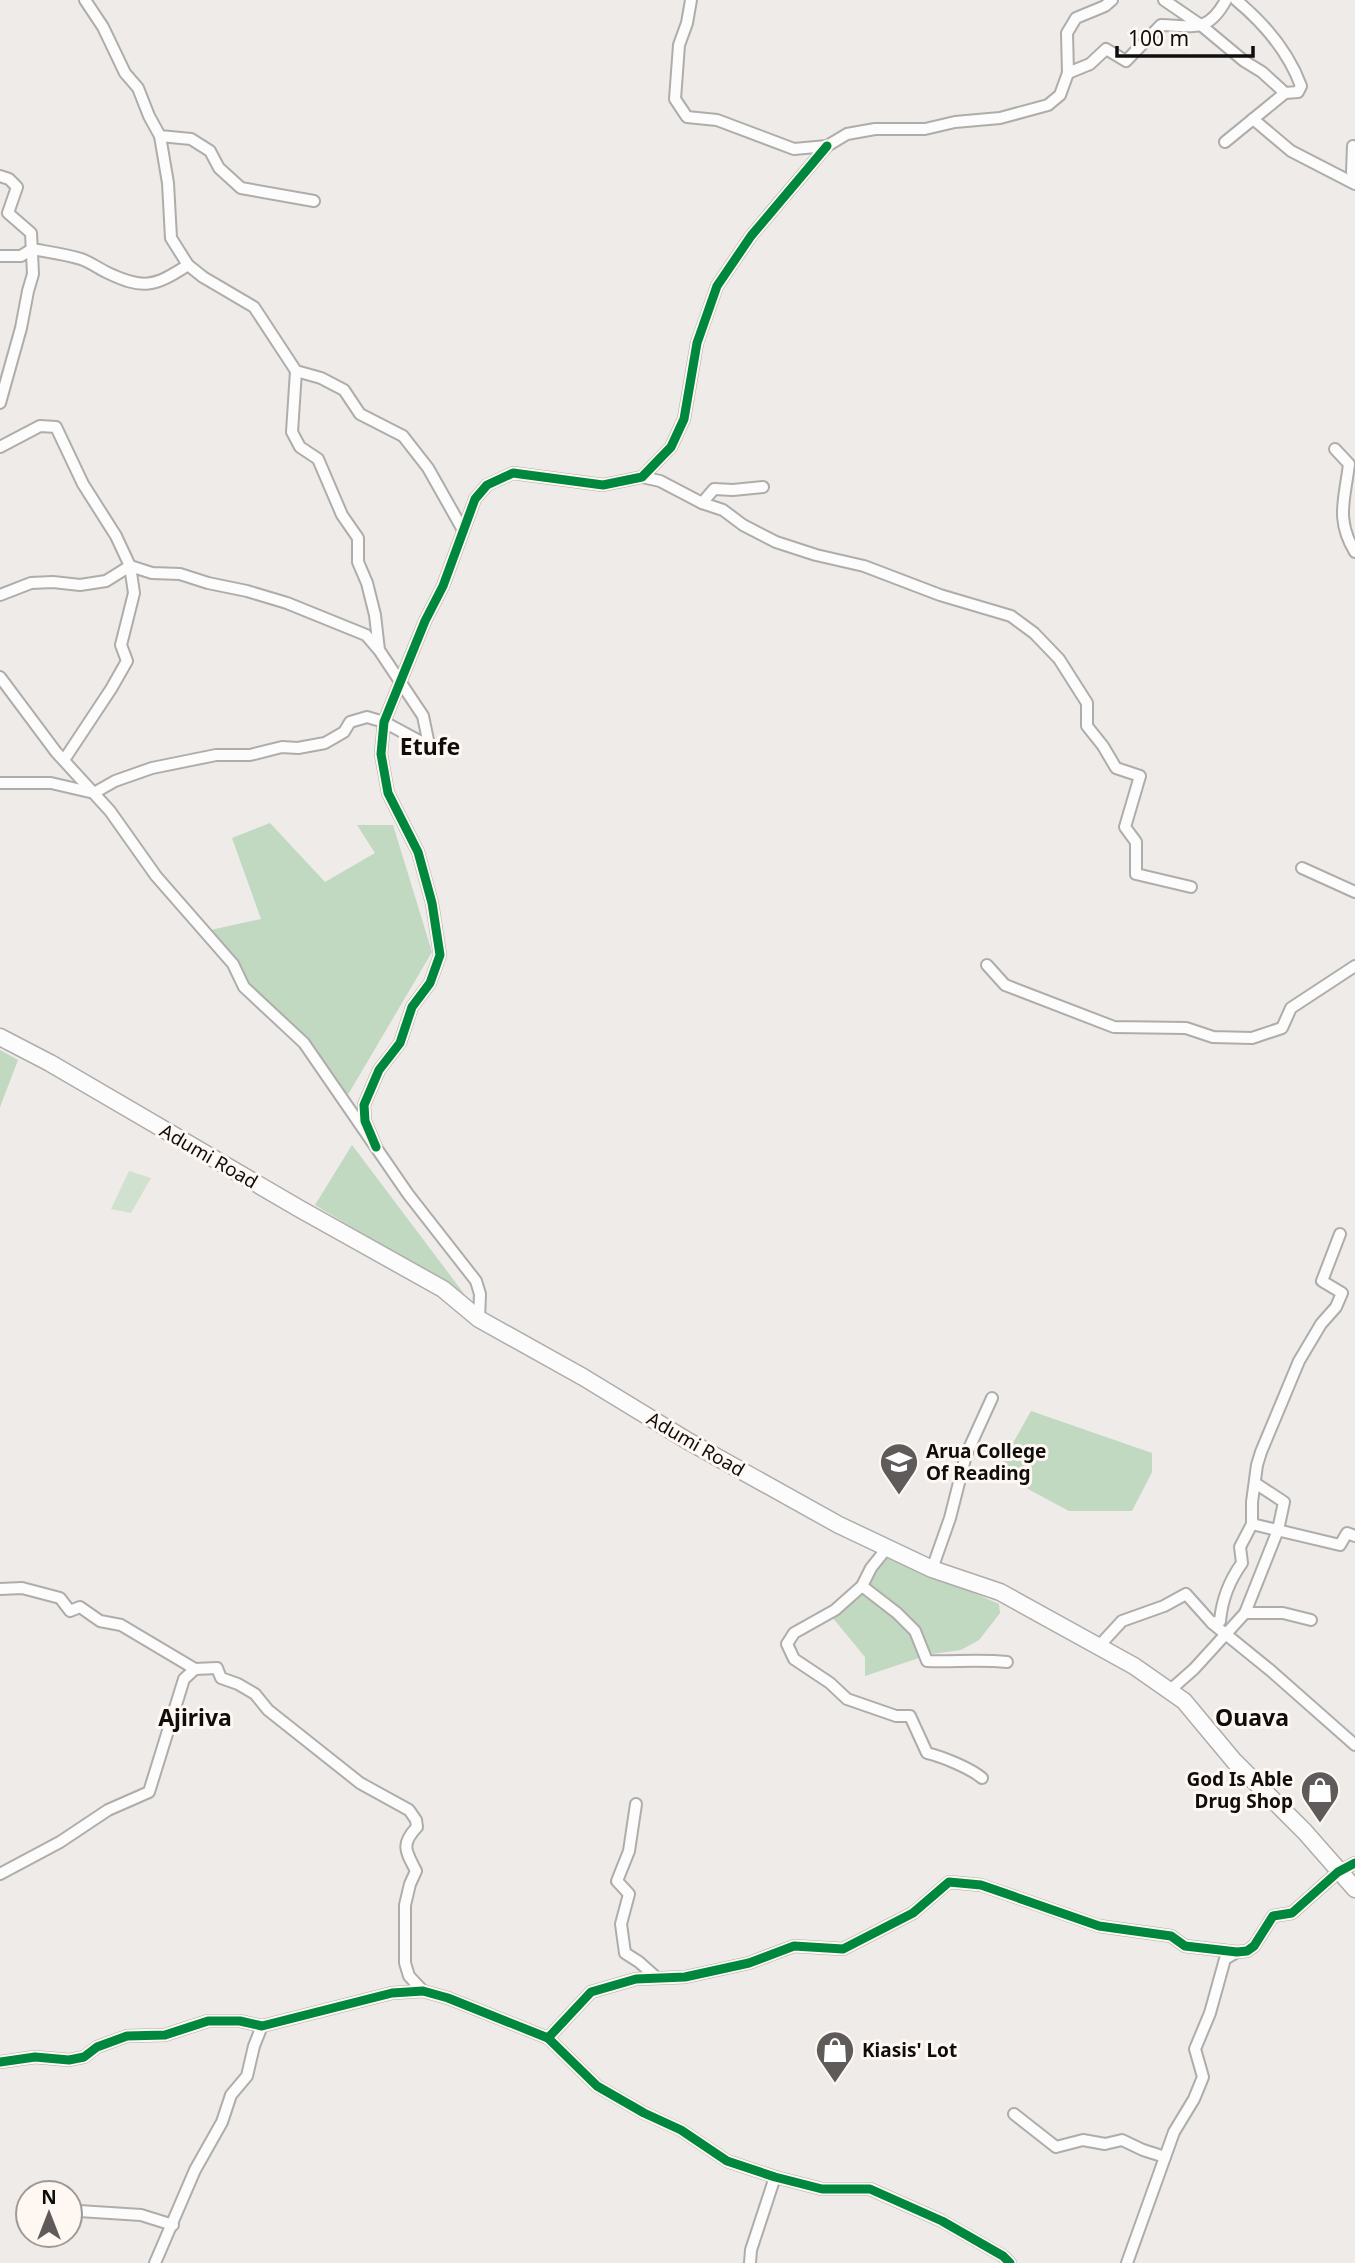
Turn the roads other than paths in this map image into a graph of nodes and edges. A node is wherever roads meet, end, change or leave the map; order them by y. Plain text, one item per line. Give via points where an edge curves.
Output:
1 (85, 0) edge
2 (691, 0) edge
3 (1112, 0) edge
4 (1164, 0) edge
5 (1226, 0) edge
6 (1236, 0) edge
7 (1202, 26) junction
8 (1068, 73) junction
9 (1285, 93) junction
10 (1253, 119) junction
11 (160, 136) junction
12 (1225, 142) dead end
13 (827, 146) junction
14 (1353, 146) dead end
15 (0, 176) edge
16 (1355, 183) edge
17 (314, 201) dead end
18 (32, 249) junction
19 (0, 256) edge
20 (188, 265) junction
21 (296, 371) junction
22 (0, 402) edge
23 (0, 447) edge
24 (1335, 449) dead end
25 (642, 477) junction
26 (763, 487) dead end
27 (702, 503) junction
28 (463, 530) junction
29 (1355, 552) edge
30 (130, 566) junction
31 (0, 595) edge
32 (379, 650) junction
33 (0, 677) edge
34 (400, 681) junction
35 (384, 722) junction
36 (64, 760) junction
37 (0, 783) edge
38 (94, 793) junction
39 (1302, 868) dead end
40 (1191, 887) dead end
41 (1355, 892) edge
42 (987, 965) dead end
43 (1355, 966) edge
44 (0, 1037) edge
45 (376, 1147) junction
46 (1340, 1234) dead end
47 (479, 1319) junction
48 (992, 1398) dead end
49 (1255, 1483) junction
50 (1252, 1524) junction
51 (1278, 1530) junction
52 (1355, 1536) edge
53 (887, 1548) junction
54 (932, 1569) junction
55 (862, 1586) junction
56 (0, 1589) edge
57 (1245, 1613) junction
58 (1311, 1620) dead end
59 (1212, 1623) junction
60 (1226, 1636) junction
61 (1099, 1646) junction
62 (1007, 1661) dead end
63 (195, 1669) junction
64 (1169, 1691) junction
65 (1355, 1745) edge
66 (982, 1778) dead end
67 (636, 1804) dead end
68 (1355, 1863) edge
69 (1338, 1872) junction
70 (0, 1874) edge
71 (1355, 1889) edge
72 (1237, 1952) junction
73 (657, 1978) junction
74 (423, 1991) junction
75 (262, 2026) junction
76 (548, 2038) junction
77 (0, 2062) edge
78 (1014, 2114) dead end
79 (1165, 2157) junction
80 (775, 2177) junction
81 (84, 2211) edge
82 (173, 2225) junction
83 (155, 2263) edge
84 (750, 2263) edge
85 (1010, 2263) edge
86 (1127, 2263) edge

1 - 11 street via 138,88
2 - 13 street via 679,45 675,99 687,117 717,120 794,149
3 - 8 street via 1076,18 1067,33
4 - 7 street
5 - 7 street
6 - 9 street via 1268,29 1295,69 1301,86 1298,92
7 - 8 street via 1161,25 1126,61 1106,49 1090,64
7 - 9 street
8 - 13 street via 1060,95 1048,105 1000,118 925,129 847,134
9 - 10 street
10 - 12 street
10 - 16 street via 1292,151
11 - 17 street via 191,139 201,145 241,188
11 - 20 street via 171,238
13 - 25 street via 751,236 717,286 697,343 684,419 671,447
14 - 16 street
15 - 18 street via 17,187 8,213 31,233
18 - 19 street via 21,256
18 - 20 street via 83,260 128,282 146,285
18 - 22 street via 33,274
20 - 21 street via 254,307
21 - 28 street via 344,390 360,414 403,436 428,468
21 - 32 street via 292,432 300,447 318,459 358,538 358,562 375,615
23 - 30 street via 40,426 56,427
24 - 29 street via 1349,464 1342,510 1344,535
25 - 27 street
25 - 28 street via 603,485 513,472 487,485 475,499
26 - 27 street via 714,489
27 - 40 street via 723,510 776,542 864,566 1019,622 1059,659 1087,703 1087,726 1116,768 1140,776 1125,827 1136,842 1136,874
28 - 34 street
30 - 31 street via 106,581 31,583
30 - 32 street via 152,573 180,573 287,603 366,635
30 - 36 street via 134,593 121,645 127,661
32 - 34 street
33 - 36 street
34 - 35 street
34 - 35 street via 423,716 428,740 424,743
35 - 38 street via 367,717 350,722 344,732 325,743 250,755 216,755 152,768
35 - 45 street via 381,754 388,793 418,852 440,955 430,983 412,1007 400,1044 379,1070 364,1105
36 - 38 street
37 - 38 street via 51,783
38 - 45 street via 156,876 233,964 244,986 304,1043
39 - 41 street
42 - 43 street via 1005,985 1114,1027 1186,1028 1213,1037 1252,1038 1282,1028 1291,1008
44 - 47 main road, Adumi Road via 443,1289
45 - 47 street via 476,1281
46 - 49 street via 1322,1280 1342,1293 1299,1361 1261,1452
47 - 53 main road, Adumi Road via 682,1437
48 - 54 street via 966,1455
49 - 50 street
49 - 51 street via 1284,1502
50 - 51 street
50 - 59 street via 1240,1547 1242,1563 1222,1602 1220,1621
51 - 52 street via 1340,1545 1347,1533
51 - 57 street
53 - 54 main road, Adumi Road
53 - 55 street
54 - 61 main road, Adumi Road via 1000,1592
55 - 62 street via 915,1631 927,1661
55 - 66 street via 835,1610 794,1633 787,1644 794,1659 847,1699 910,1716 927,1753
56 - 63 street via 22,1588 60,1598 70,1611 80,1607 100,1621 121,1625
57 - 58 street via 1283,1613
57 - 60 street
59 - 60 street
59 - 61 street via 1186,1594 1122,1621
60 - 64 street
60 - 65 street
61 - 64 main road, Adumi Road
63 - 70 street via 184,1679 149,1792 108,1810
63 - 74 street via 217,1668 221,1678 255,1694 268,1710 360,1783 409,1810 417,1827 405,1842 416,1871 405,1905 405,1963
64 - 69 main road, Adumi Road via 1184,1701
67 - 73 street via 629,1851 617,1881 629,1894 621,1924 625,1953
68 - 69 street
69 - 71 main road, Adumi Road
69 - 72 street via 1292,1913 1273,1916 1254,1946
72 - 73 street via 1185,1946 1171,1936 1099,1926 981,1885 949,1882 913,1913 843,1949 794,1946 749,1963 685,1977
72 - 79 street via 1225,1959 1195,2049 1203,2077
73 - 76 street via 635,1979 591,1992
74 - 75 street via 393,1993
74 - 76 street
75 - 77 street via 208,2021 165,2035 127,2036 69,2060 35,2057
75 - 82 street via 247,2076 231,2095
76 - 80 street via 597,2086 681,2130 727,2161
78 - 79 street via 1056,2147 1083,2140 1105,2144 1122,2140
79 - 86 street
80 - 84 street
80 - 85 street via 822,2189 880,2192 942,2221
81 - 82 street via 141,2215
82 - 83 street

